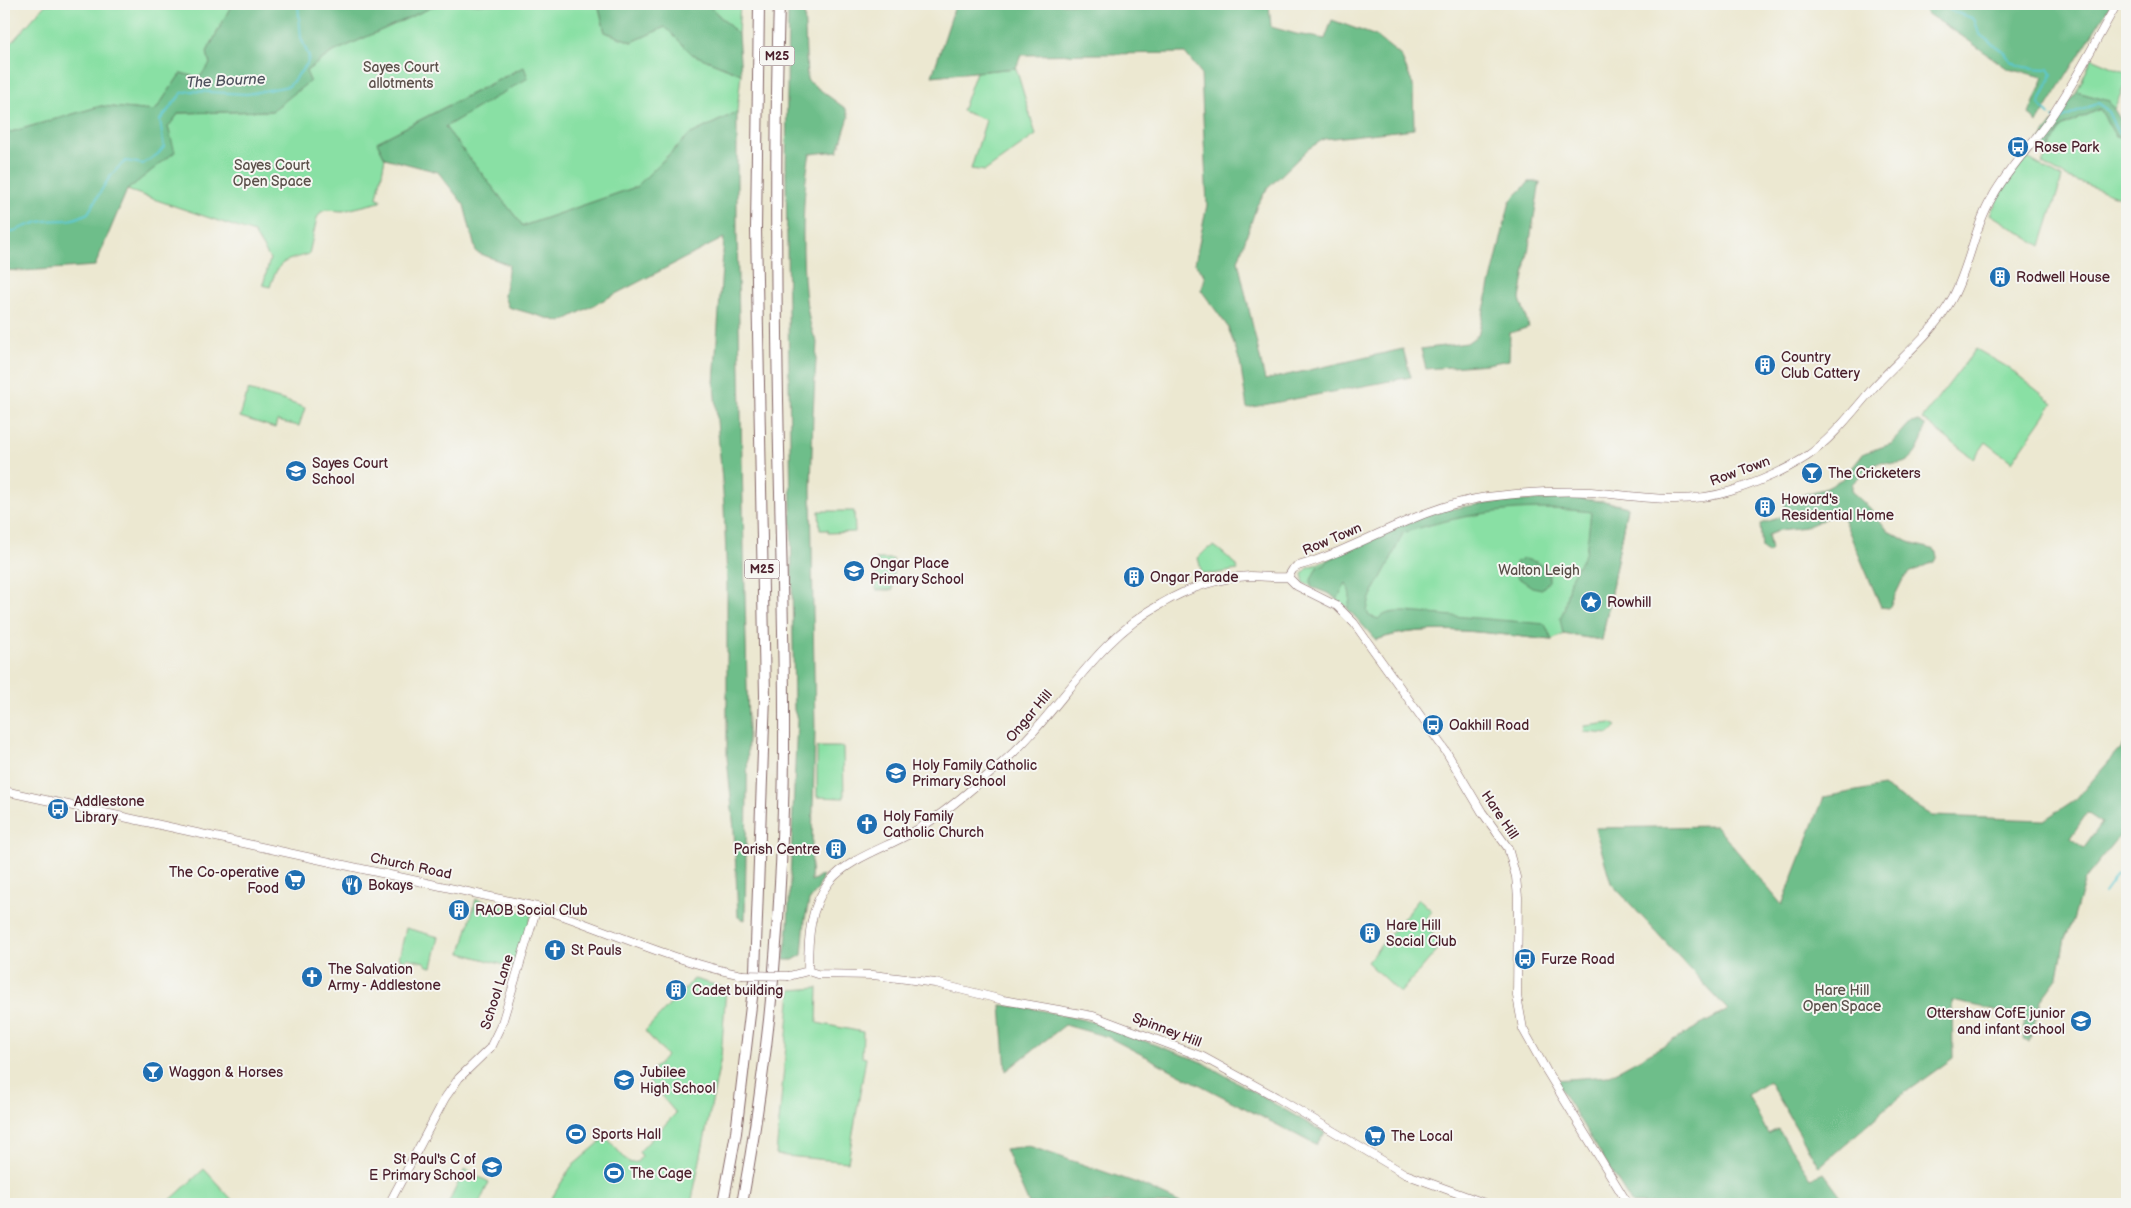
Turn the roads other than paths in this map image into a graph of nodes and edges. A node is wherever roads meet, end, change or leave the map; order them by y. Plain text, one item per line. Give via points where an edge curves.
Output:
1 (760, 4) edge
2 (779, 4) edge
3 (2117, 4) edge
4 (1288, 578) junction
5 (4, 791) edge
6 (538, 907) junction
7 (808, 970) junction
8 (388, 1204) edge
9 (723, 1204) edge
10 (742, 1204) edge
11 (1487, 1204) edge
12 (1628, 1204) edge

1 - 9 highway, M25 via 756,228 765,696 755,972 736,1133
2 - 10 highway, M25 via 775,214 784,697 783,809 778,920 758,1113
3 - 4 street, Row Town via 2057,109 2006,174 1991,199 1952,300 1935,324 1826,441 1805,457 1743,487 1701,498 1655,499 1571,491 1468,500 1416,515 1298,566
4 - 7 street, Ongar Hill via 1251,576 1217,580 1169,599 1142,615 1107,645 1000,765 921,828 834,876 820,896 811,920
4 - 12 street, Hare Hill via 1337,606 1354,623 1447,754 1508,848 1518,897 1518,996 1523,1029
5 - 6 street, Church Road
6 - 7 street, Church Road, bridge via 697,965 742,975 788,976
6 - 8 street, School Lane via 495,1041 459,1078 445,1098
7 - 11 street, Spinney Hill via 817,974 906,979 1093,1016 1203,1057 1276,1096 1405,1174

